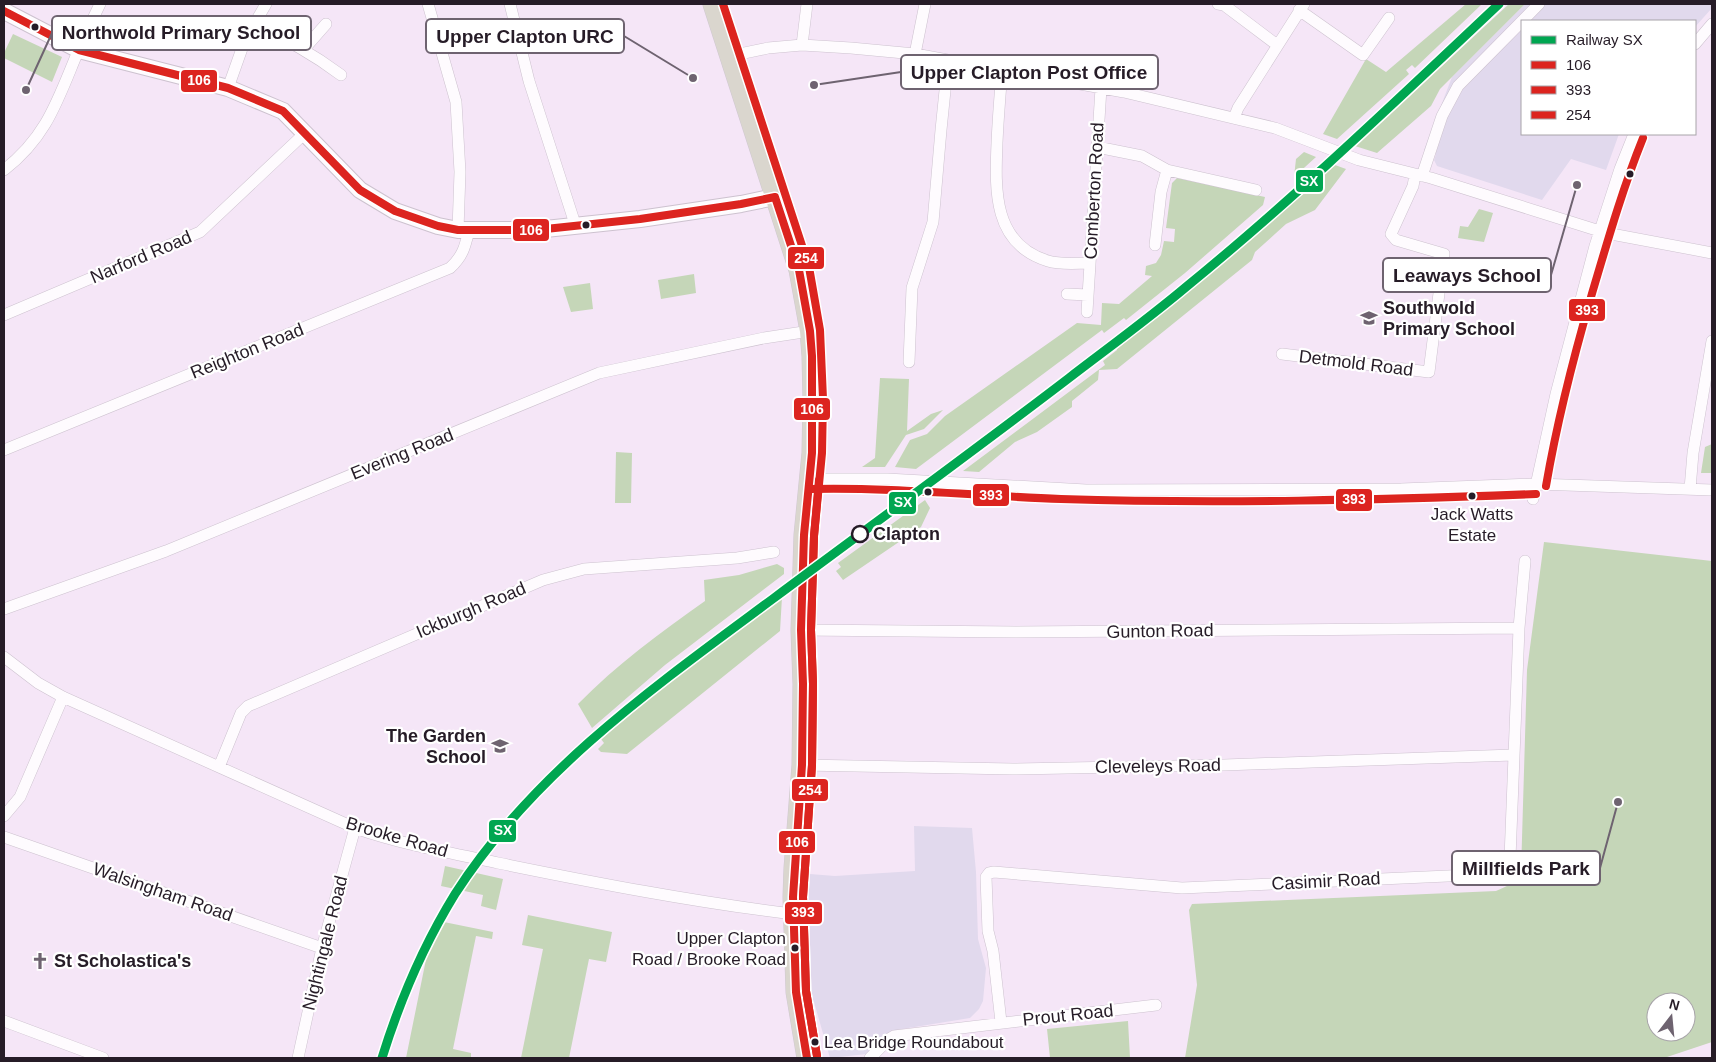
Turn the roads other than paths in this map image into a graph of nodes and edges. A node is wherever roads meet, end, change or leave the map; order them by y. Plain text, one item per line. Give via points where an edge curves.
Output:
1 (100, 4) edge
2 (266, 4) edge
3 (428, 4) edge
4 (510, 4) edge
5 (713, 4) edge
6 (807, 4) edge
7 (925, 4) edge
8 (1218, 4) edge
9 (1539, 4) edge
10 (1302, 7) edge
11 (4, 11) edge
12 (1389, 18) dead end
13 (1523, 20) edge
14 (1521, 22) edge
15 (253, 24) junction
16 (326, 24) dead end
17 (1712, 24) edge
18 (1696, 43) edge
19 (802, 45) junction
20 (1277, 45) junction
21 (304, 49) junction
22 (79, 50) junction
23 (915, 54) junction
24 (730, 56) junction
25 (948, 61) junction
26 (1002, 71) junction
27 (341, 74) dead end
28 (228, 88) junction
29 (1101, 88) junction
30 (1234, 118) junction
31 (305, 133) junction
32 (1634, 135) edge
33 (1097, 146) junction
34 (4, 170) edge
35 (1168, 170) junction
36 (1418, 175) junction
37 (1256, 190) dead end
38 (775, 197) junction
39 (576, 227) junction
40 (464, 230) junction
41 (1599, 231) junction
42 (1155, 245) dead end
43 (1712, 253) edge
44 (1090, 263) junction
45 (1067, 294) dead end
46 (1088, 294) junction
47 (1087, 312) dead end
48 (4, 315) edge
49 (810, 331) junction
50 (1712, 341) edge
51 (1282, 354) dead end
52 (909, 362) dead end
53 (4, 450) edge
54 (809, 478) junction
55 (1536, 484) junction
56 (1690, 489) junction
57 (1712, 490) edge
58 (1533, 499) dead end
59 (774, 552) dead end
60 (1525, 561) dead end
61 (4, 609) edge
62 (1519, 628) junction
63 (800, 630) junction
64 (4, 657) edge
65 (63, 697) junction
66 (1514, 755) junction
67 (802, 765) junction
68 (219, 767) junction
69 (4, 816) edge
70 (354, 828) junction
71 (4, 837) edge
72 (793, 914) junction
73 (322, 948) junction
74 (1156, 1005) dead end
75 (4, 1021) edge
76 (1001, 1022) junction
77 (103, 1058) edge
78 (298, 1058) edge
79 (807, 1058) edge
80 (870, 1058) edge

1 - 22 street
2 - 15 street
3 - 40 street, Reighton Road via 456,102
4 - 39 street via 530,81
5 - 24 highway
6 - 19 street
7 - 23 street
8 - 20 street via 1224,5
9 - 13 street
10 - 12 street via 1363,55
10 - 20 street
11 - 22 main road
14 - 36 street via 1458,86
15 - 21 street
15 - 28 street
16 - 21 street
17 - 18 street
19 - 23 street
19 - 24 street
20 - 30 street
21 - 27 street
22 - 28 main road
22 - 34 street via 46,125
23 - 25 street
24 - 38 highway
25 - 26 street
25 - 52 street via 933,222 912,288
26 - 29 street
26 - 44 street via 996,173 1004,224 1021,247 1036,256 1050,262
28 - 31 main road via 282,111
29 - 30 street
29 - 33 street, Comberton Road
30 - 36 street via 1275,128 1375,165
31 - 40 main road via 360,190 394,211 438,226
31 - 48 street, Narford Road via 200,232
32 - 41 street
33 - 35 street via 1142,156
33 - 44 street, Comberton Road
35 - 37 street
35 - 42 street via 1161,192
36 - 41 street
36 - 51 street, Detmold Road via 1391,234 1396,240 1444,254 1429,372
38 - 39 main road
38 - 49 highway via 799,270
39 - 40 main road
40 - 53 street, Reighton Road via 464,250 450,268
41 - 43 street
41 - 55 street
44 - 46 street, Comberton Road
45 - 46 street
46 - 47 street, Comberton Road
49 - 54 highway via 814,399
49 - 61 street, Evering Road via 598,373 166,551
50 - 56 street
54 - 55 street via 1151,491 1400,489
54 - 63 highway
55 - 56 street
55 - 58 street
56 - 57 street
59 - 68 street, Ickburgh Road via 737,558 584,569 543,580 248,706 241,713
60 - 62 street, Casimir Road
62 - 63 street, Gunton Road via 1016,632
62 - 66 street, Casimir Road
63 - 67 highway
64 - 65 street, Brooke Road
65 - 68 street, Brooke Road
65 - 69 street via 20,797
66 - 67 street, Cleveleys Road via 1212,766 1013,769
66 - 76 street, Casimir Road via 1510,858 1503,869 1492,874 1182,888 989,874 986,877 988,931
67 - 72 highway
68 - 70 street, Brooke Road
70 - 72 street, Brooke Road via 442,851 614,887
70 - 73 street, Nightingale Road
71 - 73 street, Walsingham Road
72 - 79 highway via 796,992
73 - 78 street, Nightingale Road
74 - 76 street, Prout Road
75 - 77 street
76 - 80 street, Prout Road via 894,1036

